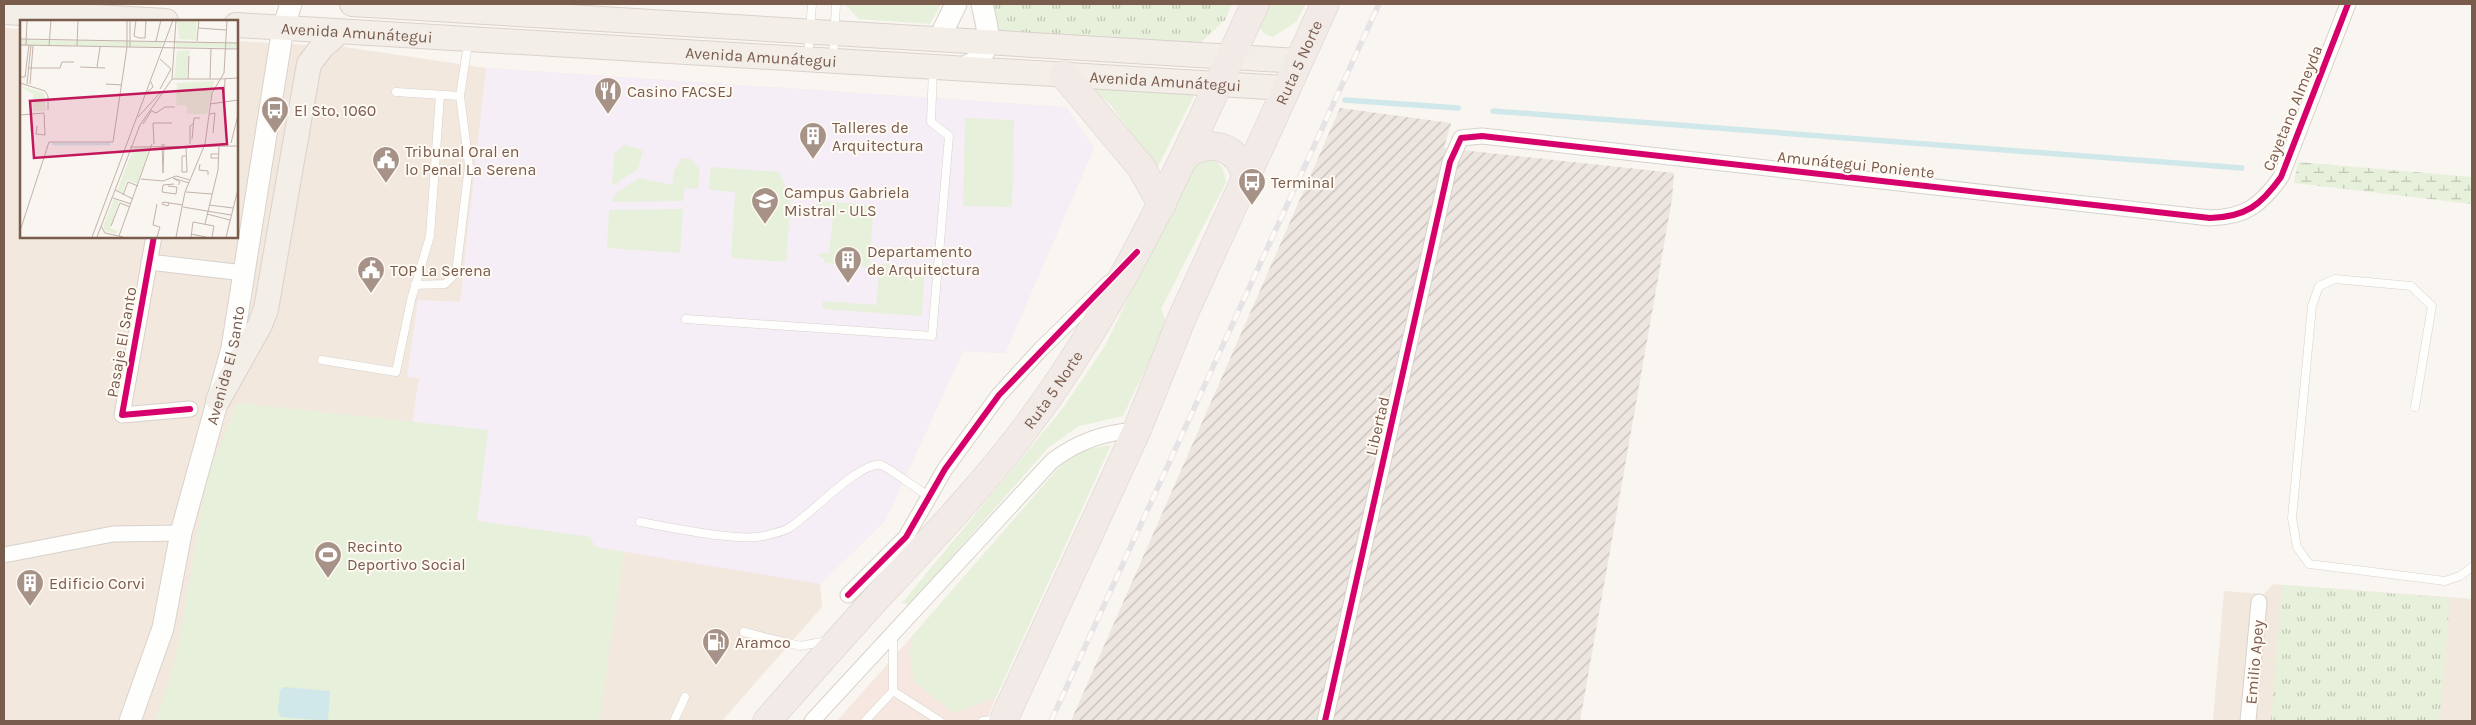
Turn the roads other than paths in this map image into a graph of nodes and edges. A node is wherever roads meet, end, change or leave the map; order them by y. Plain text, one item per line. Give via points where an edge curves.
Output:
1 (292, 4) edge
2 (352, 4) edge
3 (812, 4) edge
4 (836, 4) edge
5 (956, 4) edge
6 (982, 4) edge
7 (1255, 4) edge
8 (1324, 4) edge
9 (2348, 4) edge
10 (387, 5) edge
11 (525, 9) edge
12 (4, 12) edge
13 (148, 20) edge
14 (238, 26) edge
15 (283, 28) junction
16 (810, 30) junction
17 (339, 32) junction
18 (834, 32) junction
19 (939, 38) junction
20 (469, 39) junction
21 (988, 41) junction
22 (1231, 57) junction
23 (808, 60) junction
24 (833, 61) junction
25 (1299, 61) junction
26 (933, 67) junction
27 (960, 69) junction
28 (1064, 75) junction
29 (1218, 84) junction
30 (1286, 88) junction
31 (396, 92) dead end
32 (440, 95) junction
33 (460, 96) junction
34 (1461, 138) joint
35 (1185, 156) junction
36 (1246, 176) junction
37 (1162, 205) junction
38 (2246, 212) joint
39 (154, 238) edge
40 (1137, 252) junction
41 (149, 262) junction
42 (244, 273) junction
43 (415, 285) junction
44 (686, 319) dead end
45 (322, 360) dead end
46 (218, 400) junction
47 (2414, 407) dead end
48 (190, 409) dead end
49 (1137, 430) junction
50 (929, 496) junction
51 (640, 522) dead end
52 (181, 533) junction
53 (4, 555) edge
54 (2472, 567) edge
55 (874, 570) junction
56 (848, 595) dead end
57 (878, 597) junction
58 (2259, 602) dead end
59 (893, 631) junction
60 (744, 632) dead end
61 (839, 639) junction
62 (893, 691) junction
63 (685, 697) dead end
64 (997, 720) edge
65 (130, 721) edge
66 (674, 721) edge
67 (767, 721) edge
68 (812, 721) edge
69 (865, 721) edge
70 (940, 721) edge
71 (1325, 721) edge
72 (2248, 721) edge

1 - 15 main road, Avenida El Santo
2 - 10 main road, Avenida Amunátegui
3 - 16 lane
4 - 18 lane
5 - 19 main road
6 - 21 main road via 988,25
7 - 22 highway, Ruta 5 Norte
8 - 25 highway, Ruta 5 Norte
9 - 38 street, Cayetano Almeyda via 2281,177 2269,194
10 - 11 main road, Avenida Amunátegui
11 - 16 main road, Avenida Amunátegui
12 - 13 main road
14 - 15 main road, Avenida Amunátegui
15 - 17 main road, Avenida Amunátegui
15 - 42 main road, Avenida El Santo
16 - 18 main road, Avenida Amunátegui
16 - 23 lane
17 - 20 main road, Avenida Amunátegui
17 - 46 main road via 309,64 266,309 260,326
18 - 19 main road, Avenida Amunátegui
18 - 24 lane
19 - 21 main road, Avenida Amunátegui
20 - 23 main road, Avenida Amunátegui
20 - 33 lane
21 - 22 main road, Avenida Amunátegui
21 - 27 main road via 979,59
22 - 25 main road, Avenida Amunátegui
22 - 29 highway, Ruta 5 Norte
23 - 24 main road, Avenida Amunátegui
24 - 26 main road, Avenida Amunátegui
25 - 30 highway, Ruta 5 Norte
26 - 27 main road, Avenida Amunátegui
26 - 44 lane via 931,122 949,136 932,336
27 - 28 main road, Avenida Amunátegui
28 - 29 main road, Avenida Amunátegui
28 - 37 highway via 1141,167
29 - 30 main road, Avenida Amunátegui
29 - 35 highway, Ruta 5 Norte
30 - 36 highway, Ruta 5 Norte
31 - 32 lane
32 - 33 lane
32 - 43 lane via 430,236
33 - 43 lane via 469,166 456,273 445,284
34 - 38 street, Amunátegui Poniente via 1482,136 2210,218 2229,218
34 - 71 street, Libertad via 1450,162
35 - 36 highway via 1200,147 1217,145 1234,153
35 - 37 highway, Ruta 5 Norte
36 - 49 highway, Ruta 5 Norte via 1182,318
37 - 40 highway, Ruta 5 Norte
39 - 41 street, Pasaje El Santo
40 - 50 street via 999,394 954,454
40 - 57 highway, Ruta 5 Norte via 1094,328 1032,420 965,503
41 - 42 street
41 - 48 street, Pasaje El Santo via 122,415
42 - 46 main road, Avenida El Santo via 232,348
43 - 45 lane via 396,372
46 - 52 main road, Avenida El Santo
47 - 54 lane via 2432,306 2411,286 2335,279 2319,286 2312,306 2292,518 2297,547 2309,564 2445,581
49 - 59 street via 1097,436 1057,458
49 - 64 highway, Ruta 5 Norte
50 - 51 lane via 881,465 867,467 855,474 788,529 762,536 737,536
50 - 55 street via 906,537
52 - 53 street via 113,534
52 - 65 main road, Avenida El Santo via 163,628
55 - 56 street
55 - 57 street
57 - 61 highway, Ruta 5 Norte
58 - 72 street, Emilio Apey
59 - 62 lane
59 - 68 street
60 - 61 lane via 800,646
61 - 67 highway, Ruta 5 Norte
62 - 69 lane
62 - 70 lane
63 - 66 lane

